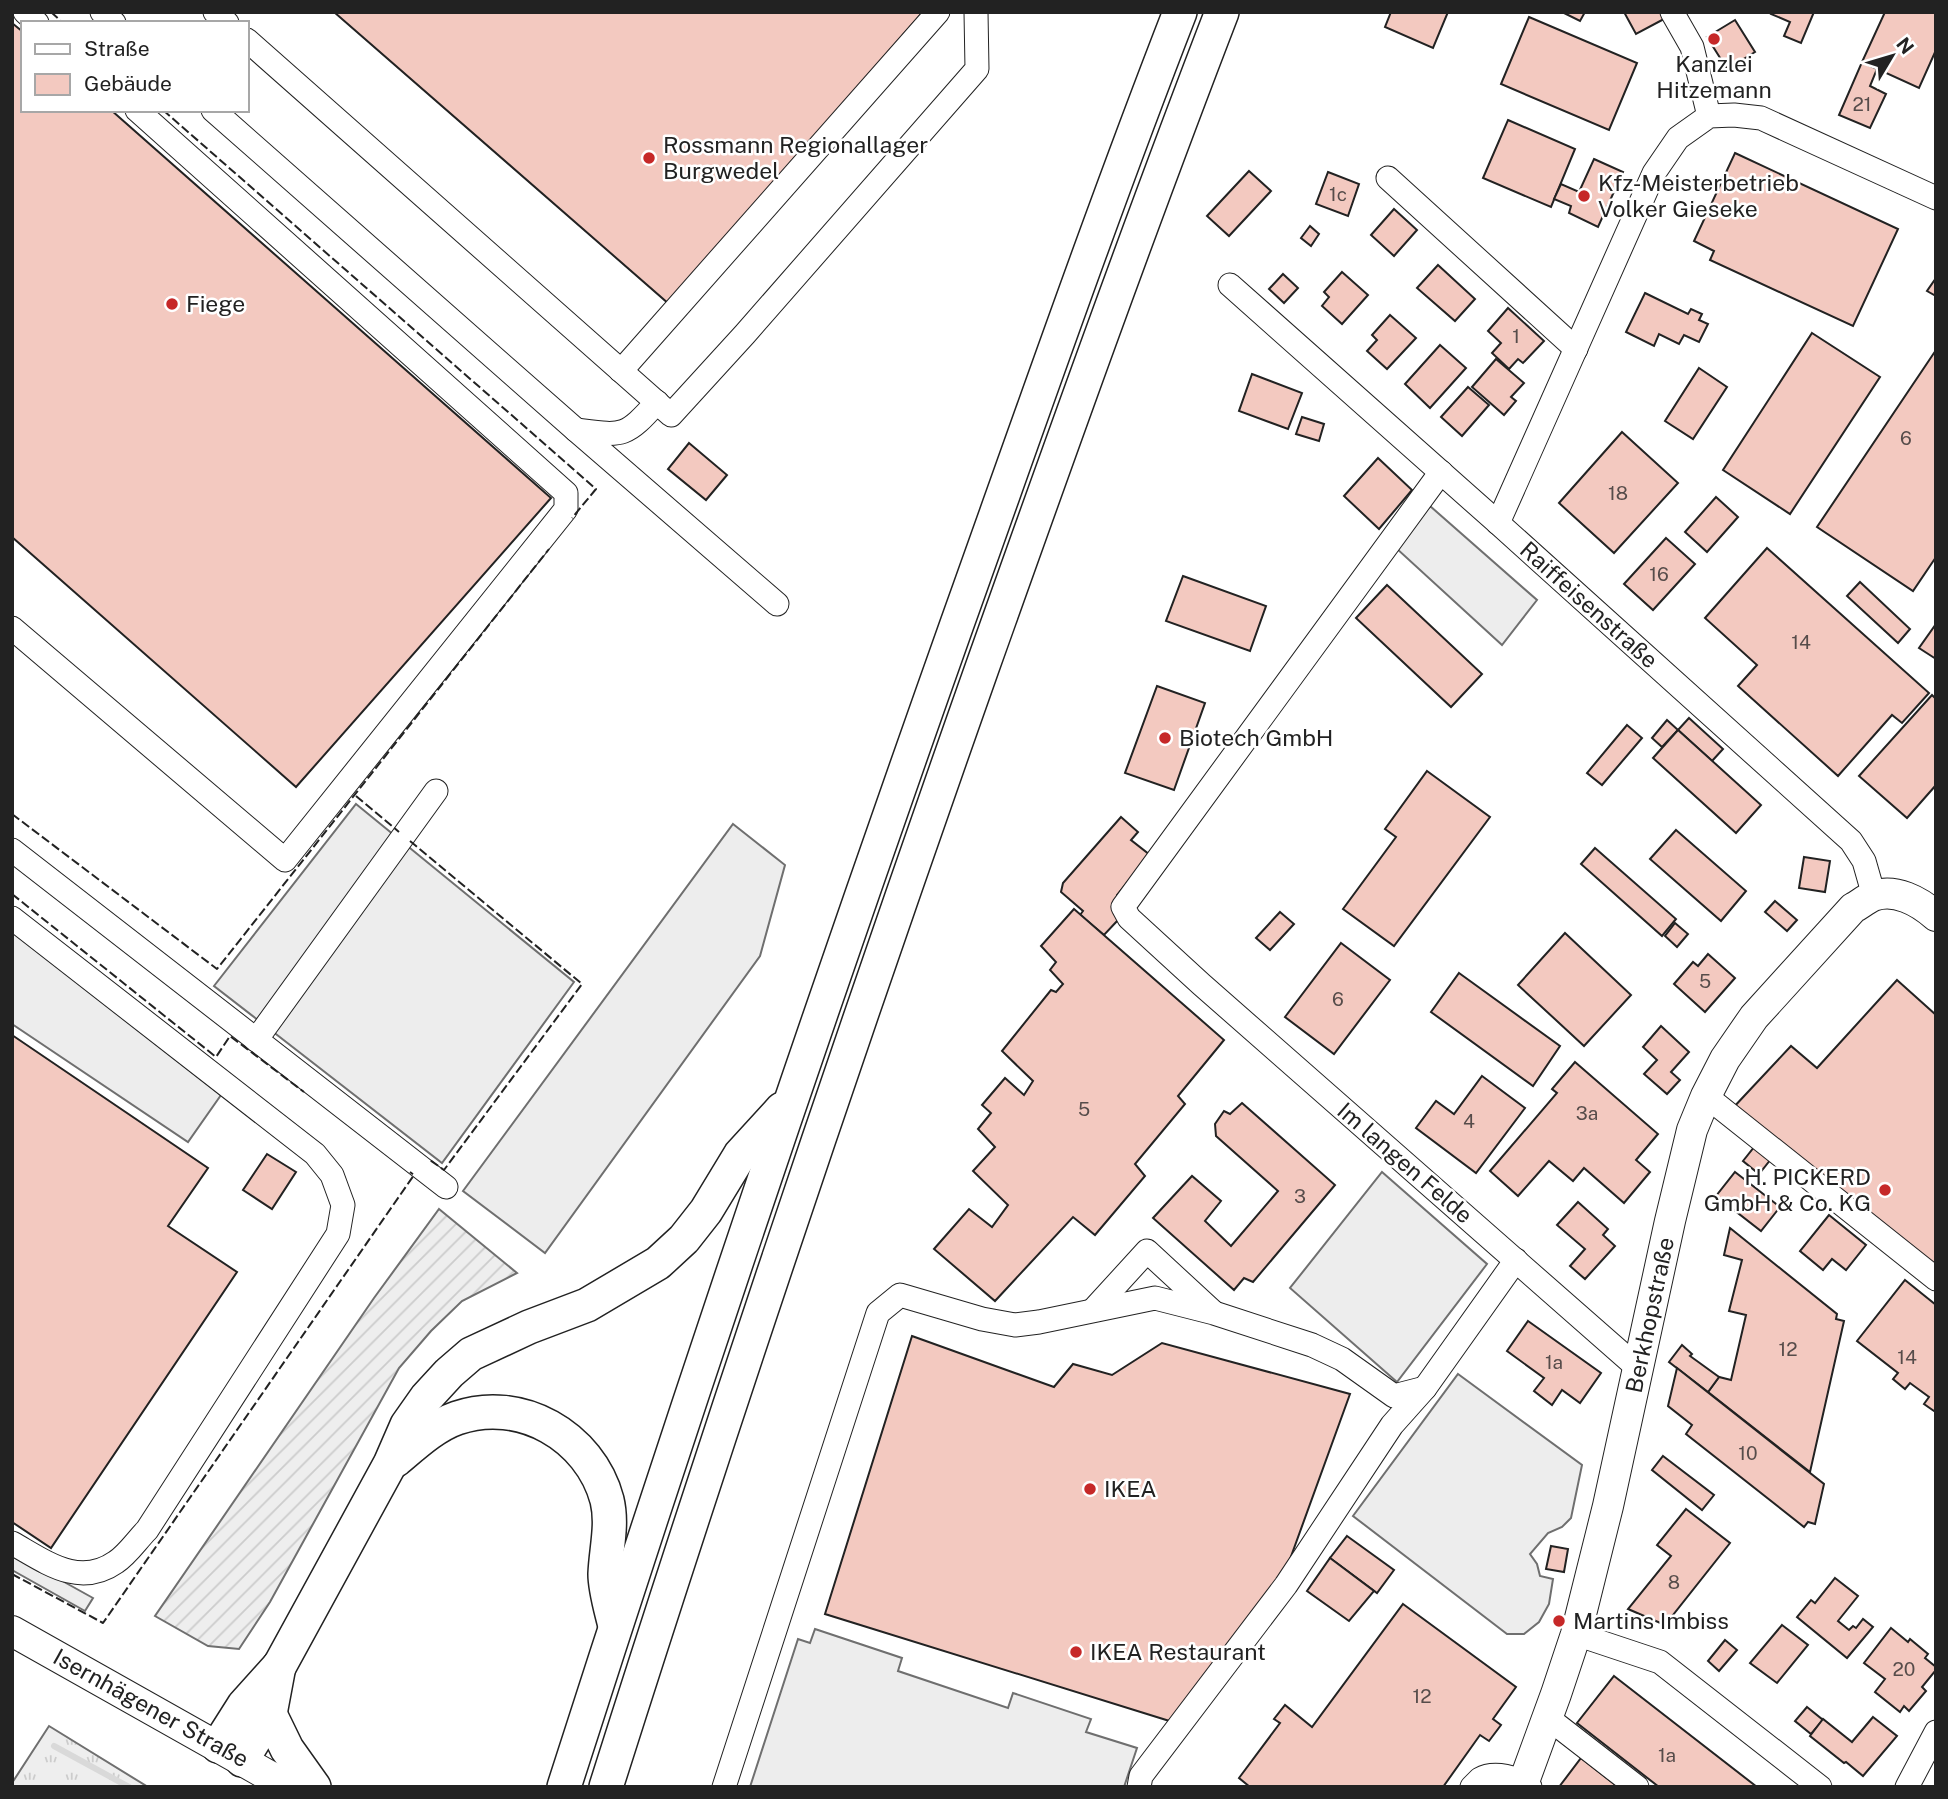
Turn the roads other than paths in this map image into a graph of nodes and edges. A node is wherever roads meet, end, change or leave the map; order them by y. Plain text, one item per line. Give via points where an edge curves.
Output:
1 (939, 12) edge
2 (976, 12) edge
3 (1180, 12) edge
4 (1222, 12) edge
5 (1672, 12) edge
6 (248, 41) edge
7 (139, 112) edge
8 (215, 112) edge
9 (1709, 116) junction
10 (1388, 178) dead end
11 (1936, 198) edge
12 (1230, 285) dead end
13 (1576, 349) junction
14 (621, 371) junction
15 (657, 402) junction
16 (576, 430) junction
17 (1441, 472) junction
18 (1498, 523) junction
19 (777, 604) dead end
20 (12, 628) edge
21 (436, 791) dead end
22 (12, 850) edge
23 (1874, 896) junction
24 (1936, 916) edge
25 (12, 918) edge
26 (256, 1040) junction
27 (1706, 1096) junction
28 (790, 1100) junction
29 (446, 1187) dead end
30 (1516, 1260) junction
31 (1936, 1279) edge
32 (1094, 1310) junction
33 (1214, 1313) junction
34 (1638, 1368) junction
35 (1370, 1380) junction
36 (1425, 1388) junction
37 (1392, 1425) junction
38 (390, 1464) junction
39 (12, 1543) edge
40 (615, 1628) junction
41 (12, 1631) edge
42 (1576, 1634) junction
43 (280, 1665) junction
44 (270, 1714) junction
45 (1548, 1718) junction
46 (1936, 1732) edge
47 (230, 1753) junction
48 (1525, 1785) edge
49 (289, 1787) edge
50 (314, 1787) edge
51 (564, 1787) edge
52 (606, 1787) edge
53 (724, 1787) edge
54 (1139, 1787) edge
55 (1472, 1787) edge
56 (1637, 1787) edge
57 (1820, 1787) edge
58 (1907, 1787) edge

1 - 14 street
2 - 15 street via 977,69 671,415
3 - 28 highway
4 - 52 highway via 1058,454 886,939 699,1494
5 - 9 street via 1692,47
6 - 14 street
7 - 20 street via 566,493 566,509 285,860
8 - 16 street
9 - 11 street via 1761,118
9 - 13 street via 1678,138 1654,173
10 - 13 street
12 - 17 street, Raiffeisenstraße
13 - 18 street
14 - 15 street
15 - 16 street via 631,429 617,434
16 - 19 street
17 - 18 street, Raiffeisenstraße
17 - 30 street, Im langen Felde via 1123,906 1129,918 1172,958
18 - 23 street, Raiffeisenstraße via 1851,841 1864,861
21 - 26 street
22 - 26 street
23 - 24 main road via 1897,894
23 - 27 main road, Berkhopstraße via 1853,908 1755,1017
25 - 39 street via 315,1154 332,1175 343,1205 338,1234 146,1530 117,1562 90,1574 59,1569
26 - 29 street
27 - 31 street
27 - 34 main road, Berkhopstraße via 1692,1130
28 - 38 highway via 740,1154 706,1211 659,1263 587,1305 471,1354 426,1398 407,1424
28 - 40 highway
30 - 34 street, Im langen Felde
30 - 36 street
32 - 33 street via 1155,1298
32 - 33 street via 1147,1251
32 - 53 street via 1015,1325 900,1295 878,1313
33 - 35 street via 1312,1345 1342,1359
34 - 42 main road, Berkhopstraße
35 - 36 street via 1394,1396
35 - 37 street
36 - 37 street
37 - 54 street via 1286,1585 1141,1776
38 - 40 highway via 429,1433 473,1414 512,1412 566,1437 587,1457 607,1501 610,1528 605,1576
38 - 43 highway
40 - 51 highway
41 - 47 main road, Isernhägener Straße
42 - 45 main road, Berkhopstraße
42 - 57 street via 1660,1662
43 - 44 highway
43 - 47 highway via 244,1704
44 - 47 highway
44 - 50 highway via 287,1749
45 - 48 main road, Berkhopstraße
45 - 56 street
46 - 58 street
47 - 49 main road, Isernhägener Straße
48 - 55 street via 1495,1774

